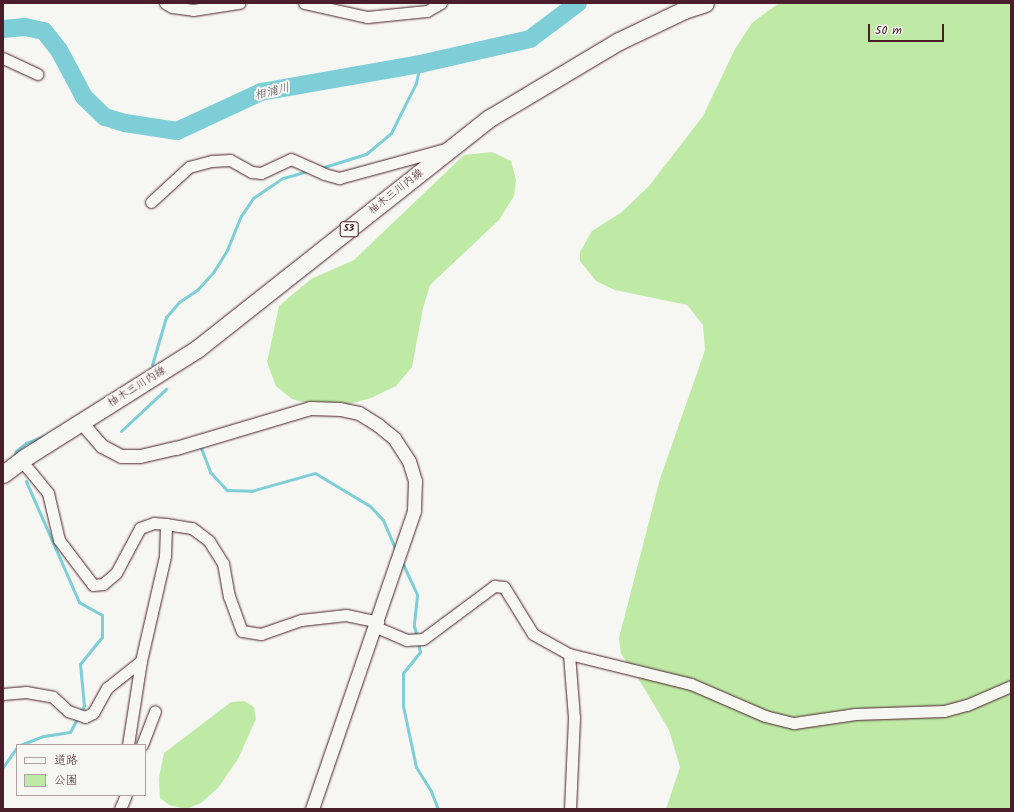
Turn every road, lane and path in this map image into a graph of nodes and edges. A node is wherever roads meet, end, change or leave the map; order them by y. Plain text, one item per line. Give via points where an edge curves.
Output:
1 (165, 3) edge
2 (239, 3) edge
3 (304, 3) edge
4 (441, 3) edge
5 (704, 3) edge
6 (414, 7) edge
7 (3, 58) edge
8 (36, 74) dead end
9 (452, 147) junction
10 (151, 202) dead end
11 (81, 422) junction
12 (21, 460) junction
13 (3, 474) edge
14 (166, 524) junction
15 (377, 624) junction
16 (569, 654) junction
17 (141, 660) junction
18 (1011, 686) edge
19 (3, 694) edge
20 (155, 711) dead end
21 (128, 744) edge
22 (142, 744) edge
23 (118, 796) edge
24 (126, 796) edge
25 (113, 809) edge
26 (120, 809) edge
27 (312, 809) edge
28 (570, 809) edge

1 - 2 street via 172,7 193,10
3 - 6 street via 368,17 391,16
4 - 6 street via 426,11
5 - 9 main road, 柚木三川内線 / 53 via 619,41 488,119
7 - 8 street
9 - 10 street via 340,178 324,174 291,159 261,173 252,172 230,160 212,160 189,167
9 - 11 main road, 柚木三川内線 / 53 via 197,349
11 - 12 main road, 柚木三川内線 / 53
11 - 15 street via 102,446 121,456 140,456 176,448 310,408 359,413 378,425 394,438 410,461 415,481 414,511
12 - 13 main road, 柚木三川内線 / 53
12 - 14 street via 48,493 59,540 93,585 103,584 116,573 140,528 154,522
14 - 15 street via 192,528 209,541 223,564 229,596 242,632 261,634 301,620 346,616
14 - 17 street via 165,556
15 - 16 street via 406,640 423,639 494,586 504,588 533,634
15 - 27 street
16 - 18 street via 692,684 765,716 794,723 855,714 944,711 967,705
16 - 28 street via 574,718
17 - 19 street via 107,688 92,713 85,718 72,712 53,697 26,692
17 - 21 street
20 - 22 street
23 - 25 street
24 - 26 street

